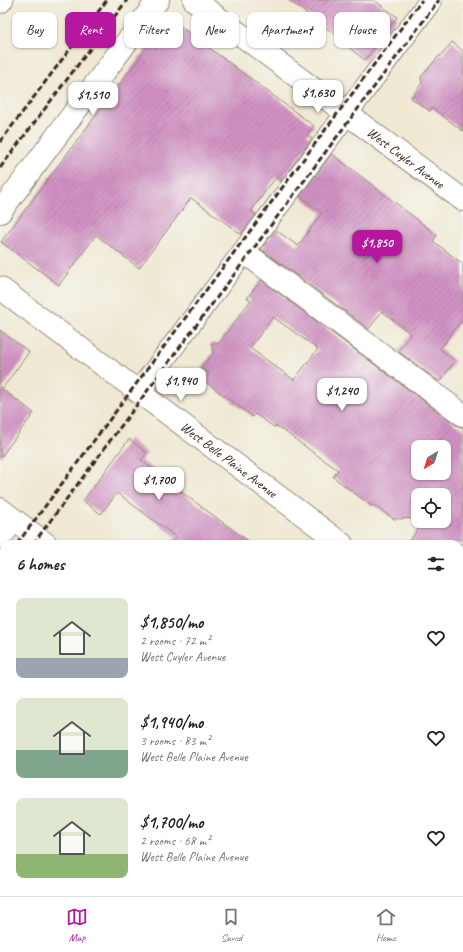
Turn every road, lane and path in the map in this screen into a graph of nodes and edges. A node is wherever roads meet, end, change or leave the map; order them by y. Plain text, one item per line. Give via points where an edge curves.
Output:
1 (158, 0) edge
2 (194, 0) edge
3 (431, 0) edge
4 (347, 114) junction
5 (463, 200) edge
6 (0, 212) edge
7 (244, 252) junction
8 (0, 288) edge
9 (139, 392) junction
10 (463, 415) edge
11 (7, 514) edge
12 (0, 538) edge
13 (41, 540) edge
14 (337, 540) edge

1 - 6 street
2 - 4 street, West Cuyler Avenue
3 - 4 street
4 - 5 street, West Cuyler Avenue
4 - 7 street
7 - 9 street
7 - 10 street
8 - 9 street, West Belle Plaine Avenue
9 - 14 street, West Belle Plaine Avenue
11 - 12 street
11 - 13 street

